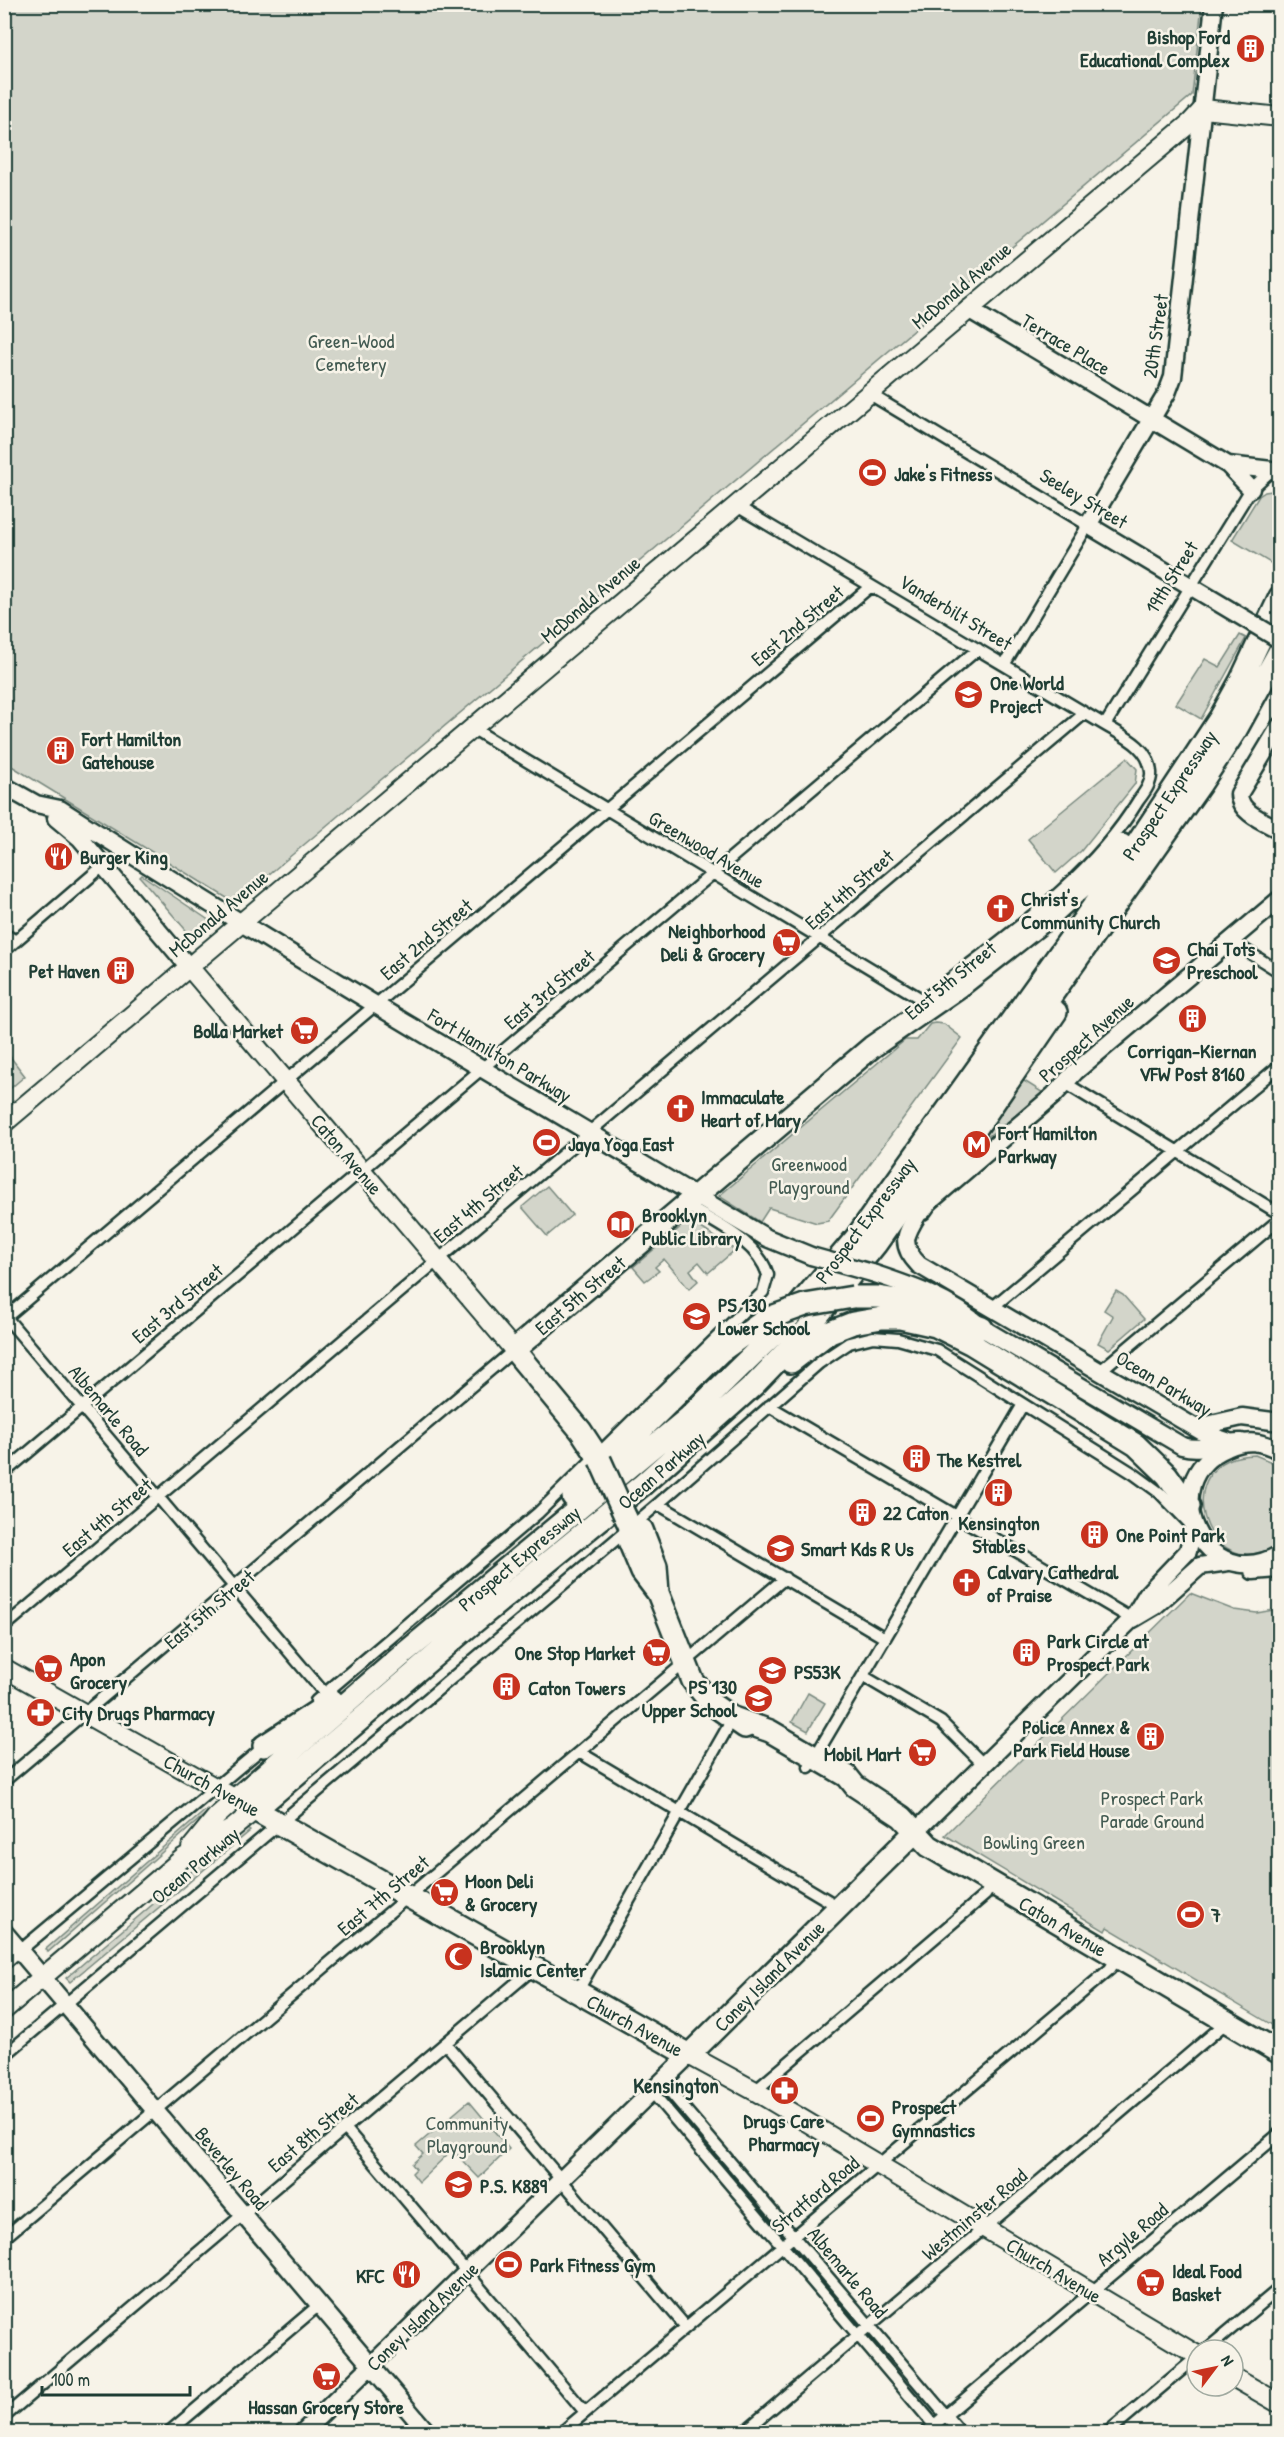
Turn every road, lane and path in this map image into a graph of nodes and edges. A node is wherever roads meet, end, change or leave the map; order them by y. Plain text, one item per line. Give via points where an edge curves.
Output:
1 (1214, 4) edge
2 (1203, 109) junction
3 (1280, 117) edge
4 (968, 309) junction
5 (868, 393) junction
6 (1151, 420) junction
7 (1228, 465) junction
8 (1277, 466) edge
9 (1251, 489) junction
10 (735, 505) junction
11 (1088, 525) junction
12 (1189, 585) junction
13 (871, 586) junction
14 (1280, 597) edge
15 (1280, 640) edge
16 (978, 649) junction
17 (1280, 650) edge
18 (1004, 665) junction
19 (1085, 713) junction
20 (1105, 725) junction
21 (1280, 726) edge
22 (472, 728) junction
23 (1149, 762) joint
24 (1184, 774) junction
25 (4, 786) edge
26 (36, 804) junction
27 (606, 810) junction
28 (1280, 830) edge
29 (103, 866) junction
30 (712, 873) junction
31 (1280, 899) edge
32 (1113, 909) junction
33 (241, 923) junction
34 (4, 934) edge
35 (820, 938) junction
36 (1231, 940) junction
37 (16, 941) junction
38 (4, 951) edge
39 (189, 967) junction
40 (1280, 972) edge
41 (923, 1000) junction
42 (375, 1005) junction
43 (872, 1047) junction
44 (1280, 1065) edge
45 (482, 1069) junction
46 (286, 1081) junction
47 (1065, 1083) junction
48 (4, 1123) edge
49 (589, 1133) junction
50 (1177, 1151) junction
51 (362, 1171) junction
52 (692, 1201) junction
53 (921, 1209) junction
54 (1280, 1214) edge
55 (1280, 1220) edge
56 (438, 1261) junction
57 (993, 1307) junction
58 (5, 1317) edge
59 (982, 1328) junction
60 (514, 1350) junction
61 (1100, 1371) junction
62 (754, 1385) junction
63 (769, 1406) junction
64 (1022, 1406) junction
65 (83, 1407) junction
66 (1276, 1420) edge
67 (1198, 1427) junction
68 (1280, 1438) edge
69 (1234, 1442) junction
70 (1263, 1443) junction
71 (1280, 1451) edge
72 (598, 1457) junction
73 (4, 1473) edge
74 (158, 1497) junction
75 (658, 1503) junction
76 (1189, 1506) junction
77 (956, 1516) junction
78 (628, 1521) junction
79 (1193, 1527) junction
80 (1280, 1554) edge
81 (1228, 1562) junction
82 (513, 1564) junction
83 (1280, 1569) edge
84 (784, 1578) junction
85 (234, 1587) junction
86 (1132, 1619) junction
87 (4, 1627) edge
88 (885, 1638) junction
89 (400, 1657) junction
90 (686, 1662) junction
91 (4, 1668) edge
92 (863, 1676) junction
93 (325, 1694) junction
94 (86, 1713) junction
95 (733, 1718) junction
96 (264, 1746) junction
97 (579, 1752) junction
98 (812, 1762) junction
99 (984, 1765) junction
100 (4, 1781) edge
101 (215, 1787) junction
102 (236, 1799) junction
103 (255, 1810) junction
104 (680, 1812) junction
105 (280, 1822) junction
106 (915, 1832) junction
107 (183, 1858) junction
108 (992, 1884) junction
109 (409, 1896) junction
110 (838, 1907) junction
111 (4, 1932) edge
112 (21, 1950) junction
113 (1117, 1958) junction
114 (4, 1964) edge
115 (534, 1968) junction
116 (43, 1977) junction
117 (577, 1992) junction
118 (66, 2004) junction
119 (4, 2010) edge
120 (1227, 2022) junction
121 (446, 2044) junction
122 (1280, 2053) edge
123 (689, 2055) junction
124 (4, 2056) edge
125 (656, 2086) junction
126 (755, 2091) junction
127 (680, 2102) junction
128 (156, 2110) junction
129 (668, 2112) junction
130 (345, 2128) junction
131 (1280, 2133) edge
132 (877, 2165) junction
133 (561, 2180) junction
134 (244, 2214) junction
135 (984, 2229) junction
136 (793, 2236) junction
137 (4, 2238) edge
138 (782, 2246) junction
139 (467, 2272) junction
140 (1280, 2288) edge
141 (1091, 2293) junction
142 (319, 2305) junction
143 (870, 2326) junction
144 (686, 2327) junction
145 (858, 2336) junction
146 (1220, 2338) edge
147 (1185, 2349) edge
148 (371, 2366) junction
149 (1185, 2366) edge
150 (1245, 2384) edge
151 (1280, 2404) edge
152 (585, 2412) junction
153 (946, 2415) junction
154 (4, 2417) edge
155 (933, 2430) edge
156 (169, 2433) edge
157 (303, 2433) edge
158 (427, 2433) edge
159 (562, 2433) edge
160 (744, 2433) edge
161 (960, 2433) edge
162 (1108, 2433) edge

1 - 2 main road, 20th Street
2 - 3 main road
2 - 4 main road, McDonald Avenue
2 - 6 main road, 20th Street via 1173,377
4 - 5 main road, McDonald Avenue
4 - 6 main road, Terrace Place
5 - 10 main road, McDonald Avenue
5 - 11 street, Seeley Street
6 - 7 main road, Terrace Place
6 - 11 main road, 20th Street
7 - 8 main road, Terrace Place
7 - 9 main road
8 - 9 street, 19th Street
9 - 12 street, 19th Street
10 - 13 street, Vanderbilt Street
10 - 22 main road, McDonald Avenue
11 - 12 main road, Seeley Street
11 - 18 street, 20th Street
12 - 15 main road, Seeley Street, bridge
12 - 20 street, 19th Street
13 - 16 street, Vanderbilt Street
13 - 27 street, East 2nd Street
14 - 24 highway, Prospect Expressway via 1241,680
16 - 18 street, Vanderbilt Street
16 - 30 street, East 3rd Street
17 - 32 highway, Prospect Expressway via 1236,730
18 - 19 street, Vanderbilt Street
19 - 20 street, Vanderbilt Street
19 - 35 street, East 4th Street
20 - 23 street, Vanderbilt Street via 1137,745
21 - 28 main road via 1239,794 1244,810
22 - 27 street, Greenwood Avenue
22 - 33 main road, McDonald Avenue
23 - 41 street, East 5th Street via 1148,785 1096,858
24 - 43 highway via 1099,871 1053,913 960,986
24 - 82 highway, Prospect Expressway via 862,1229 778,1330 689,1417
25 - 26 main road, Fort Hamilton Parkway
26 - 29 main road, Caton Avenue via 73,831
26 - 33 main road, Fort Hamilton Parkway via 60,809
27 - 30 street, Greenwood Avenue
27 - 42 street, East 2nd Street
29 - 37 street
29 - 39 main road, Caton Avenue
30 - 35 street, Greenwood Avenue
30 - 45 street, East 3rd Street
31 - 36 main road, Prospect Avenue
32 - 53 highway via 1084,969
32 - 62 highway, Prospect Expressway via 876,1244 819,1315
33 - 39 main road, McDonald Avenue
33 - 42 main road, Fort Hamilton Parkway
34 - 37 street
35 - 41 street, Greenwood Avenue
35 - 49 street, East 4th Street
36 - 40 street
36 - 47 main road, Prospect Avenue
37 - 38 street
39 - 46 main road, Caton Avenue
39 - 48 main road, McDonald Avenue
41 - 43 street, East 5th Street
42 - 45 main road, Fort Hamilton Parkway
42 - 46 street, East 2nd Street
43 - 52 highway, East 5th Street
44 - 50 street
45 - 49 main road, Fort Hamilton Parkway
45 - 51 street, East 3rd Street
46 - 51 main road, Caton Avenue
46 - 58 street, East 2nd Street
47 - 50 street
47 - 53 main road, Prospect Avenue
49 - 52 main road, Fort Hamilton Parkway
49 - 56 street, East 4th Street
50 - 54 street
50 - 57 street
51 - 56 main road, Caton Avenue
51 - 65 street, East 3rd Street
52 - 59 main road, Fort Hamilton Parkway, bridge via 811,1256 931,1294
52 - 60 highway, East 5th Street
52 - 72 street via 751,1248 765,1266 766,1286
53 - 57 main road, Ocean Parkway via 906,1234 909,1255 919,1265
55 - 61 street
56 - 60 main road, Caton Avenue
56 - 74 street, East 4th Street
57 - 61 main road, Ocean Parkway
58 - 65 street, Albemarle Road
59 - 69 main road, Fort Hamilton Parkway via 1182,1446 1207,1449
59 - 82 highway, bridge via 910,1302 878,1297 805,1305 766,1319 733,1341 681,1390 534,1533
60 - 72 highway, Caton Avenue
60 - 85 street, East 5th Street
61 - 67 main road, Ocean Parkway
62 - 76 highway via 842,1326 882,1318 916,1320 952,1333 1122,1434 1167,1475
62 - 103 highway, Prospect Expressway via 641,1486 467,1628
63 - 64 street, Ocean Parkway via 829,1355 849,1343 873,1337 912,1341 937,1350
63 - 75 street, Ocean Parkway
63 - 77 street
64 - 77 street
64 - 79 street, Ocean Parkway via 1134,1474 1160,1493
65 - 73 street, East 3rd Street
65 - 74 street, Albemarle Road
66 - 67 main road via 1242,1417
66 - 70 main road
67 - 69 main road, Ocean Parkway
68 - 70 main road
69 - 70 main road
69 - 76 main road via 1203,1465 1194,1482
70 - 71 main road
72 - 78 highway, Caton Avenue, bridge
72 - 93 street
74 - 85 street, Albemarle Road
74 - 87 street, East 4th Street
75 - 78 street, Ocean Parkway
75 - 84 street
76 - 79 main road
77 - 86 street
77 - 88 street
78 - 90 highway, Caton Avenue via 642,1530 656,1566 658,1593
78 - 105 street, Ocean Parkway
79 - 81 main road via 1206,1545
79 - 86 main road, Coney Island Avenue via 1188,1551 1147,1594
80 - 81 main road, Coney Island Avenue via 1266,1560
81 - 83 main road via 1250,1572
81 - 86 main road, Coney Island Avenue via 1200,1566 1155,1606
82 - 89 highway, Prospect Expressway
84 - 88 street
84 - 90 street, East 7th Street
85 - 93 street, Albemarle Road
85 - 94 street, East 5th Street
86 - 99 main road, Coney Island Avenue
88 - 92 street
89 - 96 highway via 380,1664
89 - 102 highway, Prospect Expressway
90 - 95 highway, Caton Avenue via 688,1674 704,1697
90 - 97 street, East 7th Street
91 - 94 main road, Church Avenue
92 - 98 street
92 - 99 street via 941,1722
93 - 96 street
94 - 100 street, East 5th Street
94 - 101 main road, Church Avenue
95 - 98 highway, Caton Avenue via 765,1742
95 - 104 street
96 - 101 street
97 - 104 street
97 - 109 street, East 7th Street
98 - 106 highway, Caton Avenue via 841,1786 855,1786 902,1817
99 - 106 main road, Coney Island Avenue
101 - 102 main road, Church Avenue
101 - 112 street
102 - 103 main road, Church Avenue
102 - 107 main road, Ocean Parkway
103 - 105 highway, Church Avenue
103 - 107 main road, Ocean Parkway
104 - 110 street
104 - 117 street
105 - 109 highway, Church Avenue
105 - 118 street, Ocean Parkway
106 - 108 highway, Caton Avenue via 929,1846
106 - 110 highway, Coney Island Avenue
107 - 116 main road, Ocean Parkway
108 - 113 highway, Caton Avenue
108 - 126 street via 985,1895
109 - 115 highway, Church Avenue
109 - 128 street, East 7th Street
110 - 123 highway, Coney Island Avenue
111 - 112 main road, Beverley Road
112 - 114 street
112 - 116 main road, Beverley Road
113 - 120 highway, Caton Avenue
113 - 132 street, Stratford Road via 1110,1969
115 - 117 highway, Church Avenue
115 - 121 street, East 8th Street
116 - 118 main road, Beverley Road
116 - 119 main road, Ocean Parkway
117 - 123 highway, Church Avenue
118 - 124 street, Ocean Parkway
118 - 128 main road, Beverley Road
120 - 122 highway, Caton Avenue
120 - 135 street, Westminster Road
121 - 130 street, East 8th Street
121 - 133 street
123 - 125 main road, Coney Island Avenue
123 - 126 main road, Church Avenue
125 - 127 street, Albemarle Road
125 - 129 street, Albemarle Road
125 - 133 main road, Coney Island Avenue
126 - 132 main road, Church Avenue
127 - 129 street
127 - 136 street, Albemarle Road
128 - 134 main road, Beverley Road
128 - 137 street, East 7th Street
129 - 138 street, Albemarle Road
130 - 134 street, East 8th Street
130 - 139 street
131 - 141 street, Argyle Road
132 - 135 main road, Church Avenue
132 - 136 street, Stratford Road
133 - 139 main road, Coney Island Avenue
133 - 144 street
134 - 142 main road, Beverley Road
134 - 154 street, East 8th Street
135 - 141 main road, Church Avenue
135 - 143 street, Westminster Road
136 - 138 street, Stratford Road
136 - 143 street, Albemarle Road
138 - 144 street, Stratford Road
138 - 145 street, Albemarle Road
139 - 148 main road, Coney Island Avenue
139 - 152 street
140 - 146 street
141 - 147 main road, Church Avenue
141 - 153 street, Argyle Road
142 - 148 main road, Beverley Road
142 - 156 street
143 - 145 street, Westminster Road
143 - 153 street, Albemarle Road
144 - 152 street, Stratford Road
145 - 155 street, Albemarle Road
145 - 160 street, Westminster Road
148 - 157 main road, Coney Island Avenue
148 - 158 main road, Beverley Road
149 - 162 street
150 - 151 main road
152 - 159 street, Stratford Road
153 - 155 street, Argyle Road
153 - 161 street, Albemarle Road

